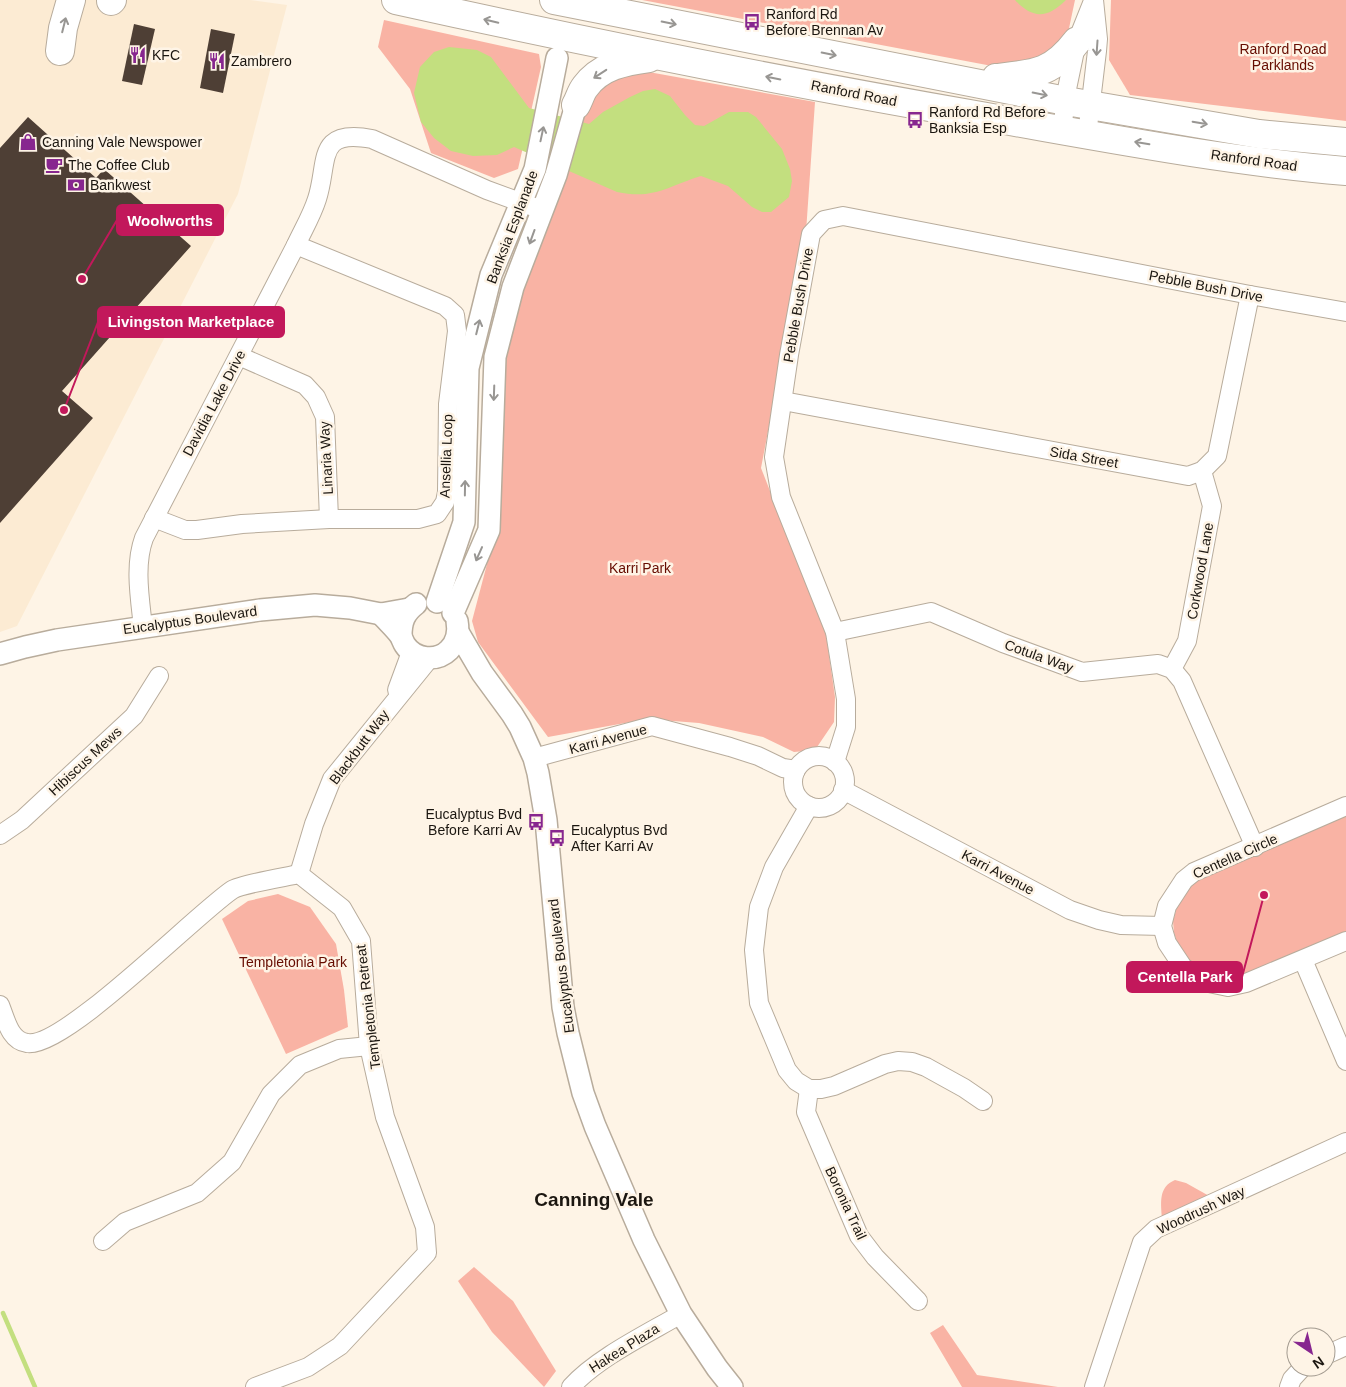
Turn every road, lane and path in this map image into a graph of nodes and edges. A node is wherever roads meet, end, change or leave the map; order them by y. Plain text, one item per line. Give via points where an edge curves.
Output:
1 (72, 0) edge
2 (396, 0) edge
3 (554, 0) edge
4 (1093, 0) edge
5 (621, 13) junction
6 (1077, 41) junction
7 (563, 50) junction
8 (60, 51) dead end
9 (663, 56) junction
10 (972, 82) junction
11 (1078, 103) junction
12 (576, 106) joint
13 (1074, 133) junction
14 (1346, 142) edge
15 (1346, 171) edge
16 (522, 203) junction
17 (542, 210) junction
18 (296, 245) junction
19 (1250, 295) junction
20 (1346, 312) edge
21 (239, 356) junction
22 (783, 401) junction
23 (1202, 471) junction
24 (154, 518) junction
25 (329, 519) junction
26 (409, 609) junction
27 (381, 614) junction
28 (449, 616) junction
29 (143, 627) junction
30 (835, 632) junction
31 (421, 651) junction
32 (0, 654) edge
33 (1172, 669) junction
34 (482, 672) junction
35 (159, 676) dead end
36 (534, 758) junction
37 (835, 762) junction
38 (796, 770) junction
39 (843, 790) junction
40 (809, 806) junction
41 (1346, 806) edge
42 (0, 835) edge
43 (1255, 847) junction
44 (299, 874) junction
45 (1162, 926) junction
46 (1346, 941) edge
47 (1303, 960) junction
48 (0, 1006) edge
49 (369, 1046) junction
50 (1346, 1061) edge
51 (809, 1089) junction
52 (983, 1101) dead end
53 (1346, 1142) edge
54 (103, 1241) dead end
55 (918, 1301) dead end
56 (681, 1314) junction
57 (256, 1387) edge
58 (571, 1387) edge
59 (732, 1387) edge
60 (1094, 1387) edge

8 -> 1 main road
7 -> 2 main road via 533,30
3 - 5 main road, Ranford Road
4 - 6 street
4 -> 11 street via 1098,39
5 - 7 main road via 584,29
5 -> 10 main road, Ranford Road
6 - 10 main road via 1048,69 1023,76
6 - 11 street via 1067,89
7 - 9 main road, Ranford Road
16 -> 7 street, Banksia Esplanade via 535,169
9 -> 12 main road via 623,62 598,73 584,88
13 -> 9 main road, Ranford Road
10 -> 11 main road, Ranford Road
11 - 13 street
11 - 13 street
11 -> 14 main road, Ranford Road via 1259,134
12 - 17 street, Banksia Esplanade
15 -> 13 main road, Ranford Road via 1289,166
16 - 17 street, Davidia Lake Drive
16 - 18 street, Davidia Lake Drive via 372,139 344,136 328,149 324,158 316,200
28 -> 16 street, Banksia Esplanade via 464,522 468,368 492,275
17 -> 28 street, Banksia Esplanade via 514,287 495,357 489,530
18 - 21 street, Davidia Lake Drive
18 - 25 street, Ansellia Loop via 445,306 455,315 457,322 448,404 447,492 442,509 430,517 418,519
19 - 20 street, Pebble Bush Drive
19 - 22 street, Pebble Bush Drive via 843,216 824,220 811,234
19 - 23 street via 1217,456
21 - 24 street, Davidia Lake Drive
21 - 25 street, Linaria Way via 305,386 321,406 325,417
22 - 23 street, Sida Street via 1188,476
22 - 30 street, Pebble Bush Drive via 774,457 781,497
23 - 33 street, Corkwood Lane via 1212,506 1188,641
24 - 25 street, Ansellia Loop via 184,530
24 - 29 street, Davidia Lake Drive via 139,551
26 - 27 street, Eucalyptus Boulevard
26 - 28 street, Eucalyptus Boulevard via 427,601
26 - 31 street via 401,626
27 - 29 street, Eucalyptus Boulevard via 315,605
27 - 31 street
28 - 31 street via 454,643 448,651
28 - 34 street, Eucalyptus Boulevard
29 - 32 street, Eucalyptus Boulevard via 57,640
30 - 33 street, Cotula Way via 931,612 1082,672 1158,664
30 - 37 street, Pebble Bush Drive via 846,699 846,728
31 - 34 street
31 - 44 street, Blackbutt Way via 391,705 332,779
33 - 43 street via 1182,681
34 - 36 street, Eucalyptus Boulevard via 512,714
35 - 42 street, Hibiscus Mews via 134,716 22,820
36 - 38 street, Karri Avenue via 652,726 730,747
36 - 56 street, Eucalyptus Boulevard via 546,820 563,1007 574,1060 595,1126 644,1240
37 - 38 street via 818,756 809,758
37 - 39 street via 844,775
38 - 40 street via 793,787 796,795
39 - 40 street via 833,804 817,808
39 - 45 street, Karri Avenue via 1070,910 1121,925
40 - 51 street via 774,867 759,907 754,950 759,1003 786,1070 796,1082
41 - 43 street, Centella Circle
43 - 45 street, Centella Circle via 1194,872 1184,880 1167,906
44 - 48 street via 234,888 87,1014 42,1042 28,1044 18,1040
44 - 49 street, Templetonia Retreat via 342,908 361,941
45 - 47 street via 1167,943 1183,967 1204,982 1216,985 1228,987 1246,983
46 - 47 street
47 - 50 street
49 - 54 street via 339,1050 300,1065 271,1094 232,1162 197,1193 125,1222
49 - 57 street, Templetonia Retreat via 385,1118 425,1226 427,1253 340,1346 308,1367
51 - 52 street via 834,1086 898,1061 926,1067
51 - 55 street, Boronia Trail via 806,1112 859,1236
53 - 60 street, Woodrush Way via 1156,1229 1142,1242
56 - 58 street, Hakea Plaza via 598,1363
56 - 59 street, Eucalyptus Boulevard

